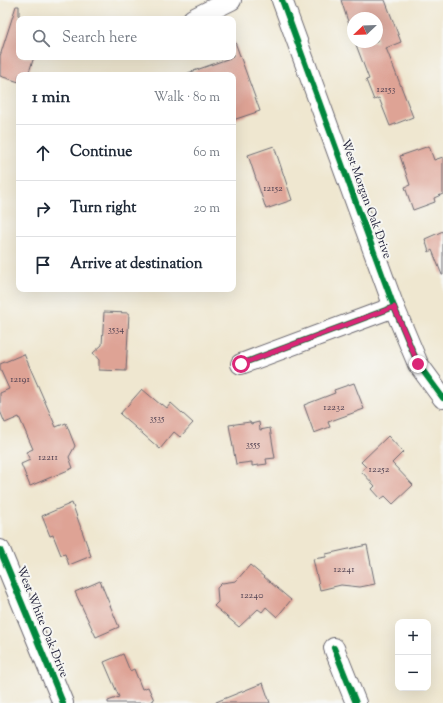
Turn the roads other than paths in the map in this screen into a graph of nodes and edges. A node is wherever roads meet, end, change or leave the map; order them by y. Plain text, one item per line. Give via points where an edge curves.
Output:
1 (231, 0) edge
2 (282, 0) edge
3 (198, 16) edge
4 (394, 307) junction
5 (241, 364) dead end
6 (443, 398) edge
7 (0, 550) edge
8 (334, 648) dead end
9 (63, 703) edge
10 (356, 703) edge

1 - 3 street
2 - 4 street, West Morgan Oak Drive
4 - 5 street
4 - 6 street, West Morgan Oak Drive via 418,364
7 - 9 street, West White Oak Drive
8 - 10 street

